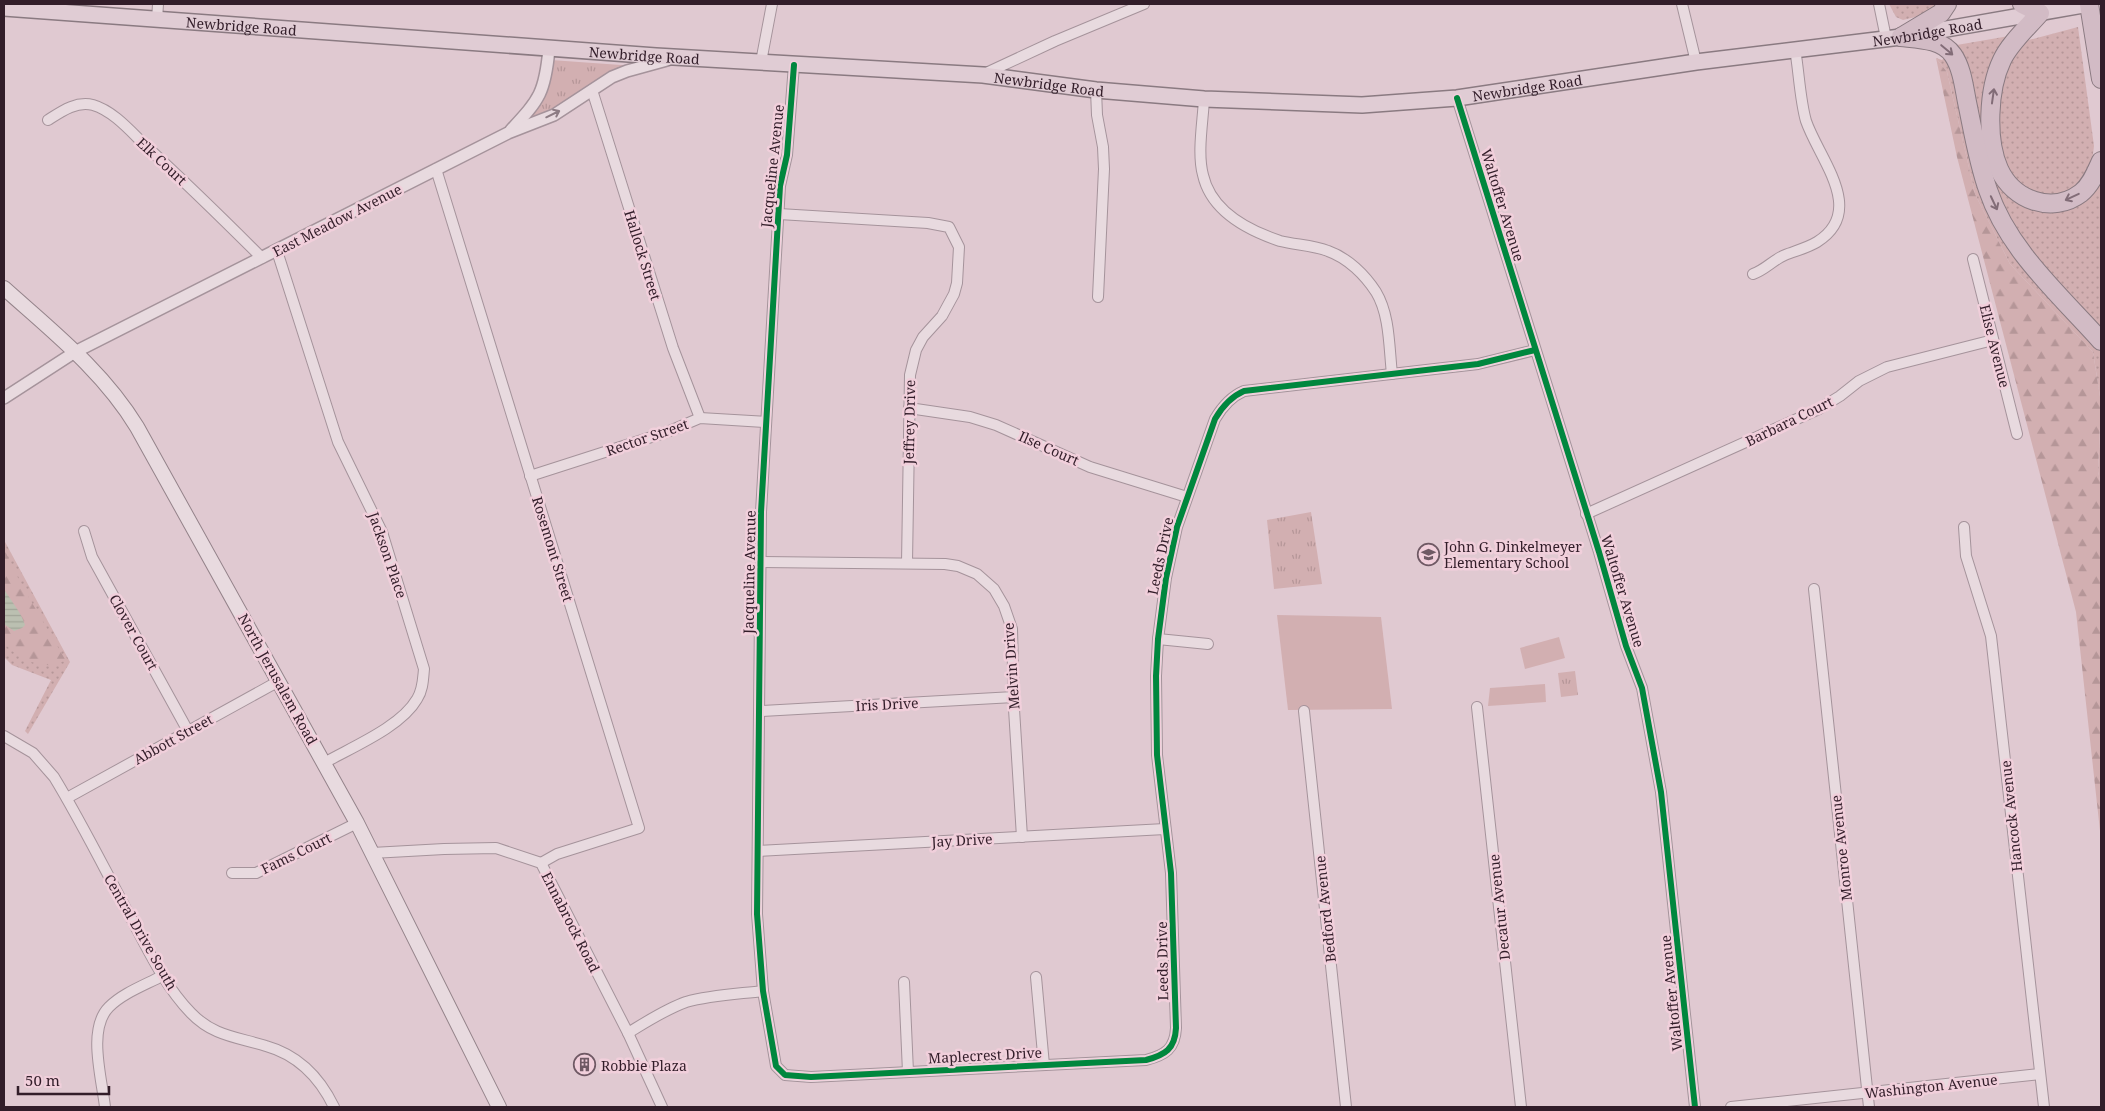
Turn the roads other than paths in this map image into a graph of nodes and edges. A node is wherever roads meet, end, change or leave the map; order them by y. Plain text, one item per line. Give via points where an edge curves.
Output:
1 (158, 4) edge
2 (772, 4) edge
3 (1144, 4) edge
4 (1682, 4) edge
5 (1879, 4) edge
6 (1948, 4) edge
7 (2022, 4) edge
8 (2089, 4) edge
9 (4, 8) edge
10 (2048, 11) junction
11 (157, 20) junction
12 (1894, 38) junction
13 (549, 49) junction
14 (1795, 49) junction
15 (676, 57) junction
16 (760, 62) junction
17 (1696, 62) junction
18 (794, 65) junction
19 (983, 75) junction
20 (2101, 79) edge
21 (592, 90) junction
22 (1096, 90) junction
23 (1457, 98) junction
24 (1204, 99) junction
25 (48, 120) dead end
26 (508, 133) junction
27 (2101, 161) edge
28 (436, 169) junction
29 (779, 214) junction
30 (277, 251) junction
31 (262, 258) junction
32 (1973, 259) dead end
33 (1753, 274) dead end
34 (4, 288) edge
35 (1098, 297) dead end
36 (1993, 340) junction
37 (2101, 341) edge
38 (1535, 350) junction
39 (75, 352) junction
40 (1392, 374) junction
41 (4, 398) edge
42 (909, 408) junction
43 (700, 418) junction
44 (766, 422) junction
45 (2017, 434) dead end
46 (530, 476) junction
47 (1186, 497) junction
48 (1586, 514) junction
49 (1964, 527) dead end
50 (84, 531) dead end
51 (762, 562) junction
52 (907, 563) junction
53 (1814, 589) dead end
54 (1158, 639) junction
55 (1208, 644) dead end
56 (279, 681) junction
57 (1014, 697) junction
58 (1477, 707) dead end
59 (760, 711) junction
60 (1304, 711) dead end
61 (188, 730) junction
62 (4, 736) edge
63 (324, 763) junction
64 (67, 798) junction
65 (357, 823) junction
66 (1165, 829) junction
67 (1022, 837) junction
68 (758, 850) junction
69 (372, 853) junction
70 (540, 863) junction
71 (232, 874) dead end
72 (162, 976) junction
73 (1036, 977) dead end
74 (904, 982) dead end
75 (764, 991) junction
76 (628, 1033) junction
77 (1175, 1037) joint
78 (1044, 1065) junction
79 (908, 1072) junction
80 (2040, 1074) junction
81 (785, 1075) joint
82 (1868, 1093) junction
83 (106, 1107) edge
84 (334, 1107) edge
85 (499, 1107) edge
86 (662, 1107) edge
87 (1346, 1107) edge
88 (1521, 1107) edge
89 (1696, 1107) edge
90 (1731, 1107) edge
91 (1869, 1107) edge
92 (2044, 1107) edge

1 - 11 street
2 - 16 street
3 - 19 street
4 - 17 street
5 - 12 street
6 - 12 highway via 1941,13
7 - 10 highway
8 - 10 main road, Newbridge Road
8 - 20 highway
9 - 11 main road, Newbridge Road
10 - 12 main road, Newbridge Road
27 -> 10 highway via 2089,185 2081,193 2069,200 2050,204 2034,202 2019,195 2008,185 1998,168 1990,129 1996,75 2008,51
11 - 13 main road, Newbridge Road
12 - 14 main road, Newbridge Road
12 -> 37 highway via 1946,46 1954,56 1982,170 1998,213 2030,262
13 - 15 main road, Newbridge Road
13 - 26 street via 540,96
14 - 17 main road, Newbridge Road
14 - 33 street via 1806,120 1839,192 1840,212 1830,232 1816,242 1780,257
15 - 16 main road, Newbridge Road
15 - 21 street, East Meadow Avenue via 627,71
16 - 18 main road, Newbridge Road
17 - 23 main road, Newbridge Road
18 - 19 main road, Newbridge Road
18 - 29 street, Jacqueline Avenue
19 - 22 main road, Newbridge Road
26 -> 21 street, East Meadow Avenue via 554,115
21 - 43 street, Hallock Street via 673,348
22 - 24 main road, Newbridge Road
22 - 35 street via 1104,170
23 - 24 main road, Newbridge Road via 1362,105
23 - 38 street, Waltoffer Avenue
24 - 40 street via 1201,164 1210,194 1228,215 1246,226 1281,241 1329,251 1363,275 1383,309
25 - 31 street, Elk Court via 68,107 82,104 113,116
26 - 28 street, East Meadow Avenue
28 - 30 street, East Meadow Avenue
28 - 46 street, Rosemont Street
29 - 42 street, Jeffrey Drive via 949,227 959,247 957,283 942,316 916,350 910,375
29 - 44 street, Jacqueline Avenue
30 - 31 street, East Meadow Avenue
30 - 63 street, Jackson Place via 338,442 382,532 424,669 418,698 409,711 398,721
31 - 39 street, East Meadow Avenue
32 - 36 street, Elise Avenue
34 - 39 main road, North Jerusalem Road
36 - 45 street, Elise Avenue
36 - 48 street, Barbara Court via 1887,367 1859,381 1819,409
38 - 40 street, Leeds Drive via 1478,364
38 - 48 street, Waltoffer Avenue
39 - 41 street, East Meadow Avenue
39 - 56 main road, North Jerusalem Road via 110,386 138,426
40 - 47 street, Leeds Drive via 1260,388 1236,395 1222,406 1215,419
42 - 47 street, Ilse Court via 996,425 1090,466
42 - 52 street, Jeffrey Drive
43 - 44 street, Rector Street
43 - 46 street, Rector Street via 667,432
44 - 51 street, Jacqueline Avenue
46 - 70 street, Rosemont Street via 639,828 557,854
47 - 54 street, Leeds Drive via 1166,578
48 - 89 street, Waltoffer Avenue via 1648,711 1661,792
49 - 80 street, Hancock Avenue via 1966,556 1991,636
50 - 61 street, Clover Court via 92,557
51 - 52 street, Melvin Drive
51 - 59 street, Jacqueline Avenue
52 - 57 street, Melvin Drive via 958,566 977,574 994,589 1012,628
53 - 82 street, Monroe Avenue
54 - 55 street
54 - 66 street, Leeds Drive via 1155,723
56 - 61 street, Abbott Street
56 - 63 main road, North Jerusalem Road
57 - 59 street, Iris Drive
57 - 67 street, Melvin Drive
58 - 88 street, Decatur Avenue
59 - 68 street, Jacqueline Avenue
60 - 87 street, Bedford Avenue
61 - 64 street, Abbott Street
62 - 64 street, Central Drive South via 41,760
63 - 65 main road, North Jerusalem Road
64 - 72 street, Central Drive South
65 - 69 main road, North Jerusalem Road
65 - 71 street, Fams Court via 256,873
66 - 67 street, Jay Drive
66 - 77 street, Leeds Drive via 1173,902
67 - 68 street, Jay Drive
68 - 75 street, Jacqueline Avenue via 757,914
69 - 70 street, Ennabrock Road via 496,848
69 - 85 main road, North Jerusalem Road
70 - 76 street, Ennabrock Road
72 - 83 street via 116,1002 101,1017 97,1038
72 - 84 street, Central Drive South via 204,1024 230,1038 266,1046 296,1060 312,1073
73 - 78 street
74 - 79 street
75 - 76 street via 685,1003
75 - 81 street, Jacqueline Avenue via 776,1066
76 - 86 street, Ennabrock Road
77 - 78 street, Maplecrest Drive via 1170,1049 1161,1056 1146,1060
78 - 79 street, Maplecrest Drive
79 - 81 street, Maplecrest Drive via 811,1077
80 - 82 street, Washington Avenue
80 - 92 street, Hancock Avenue
82 - 90 street, Washington Avenue
82 - 91 street, Monroe Avenue

